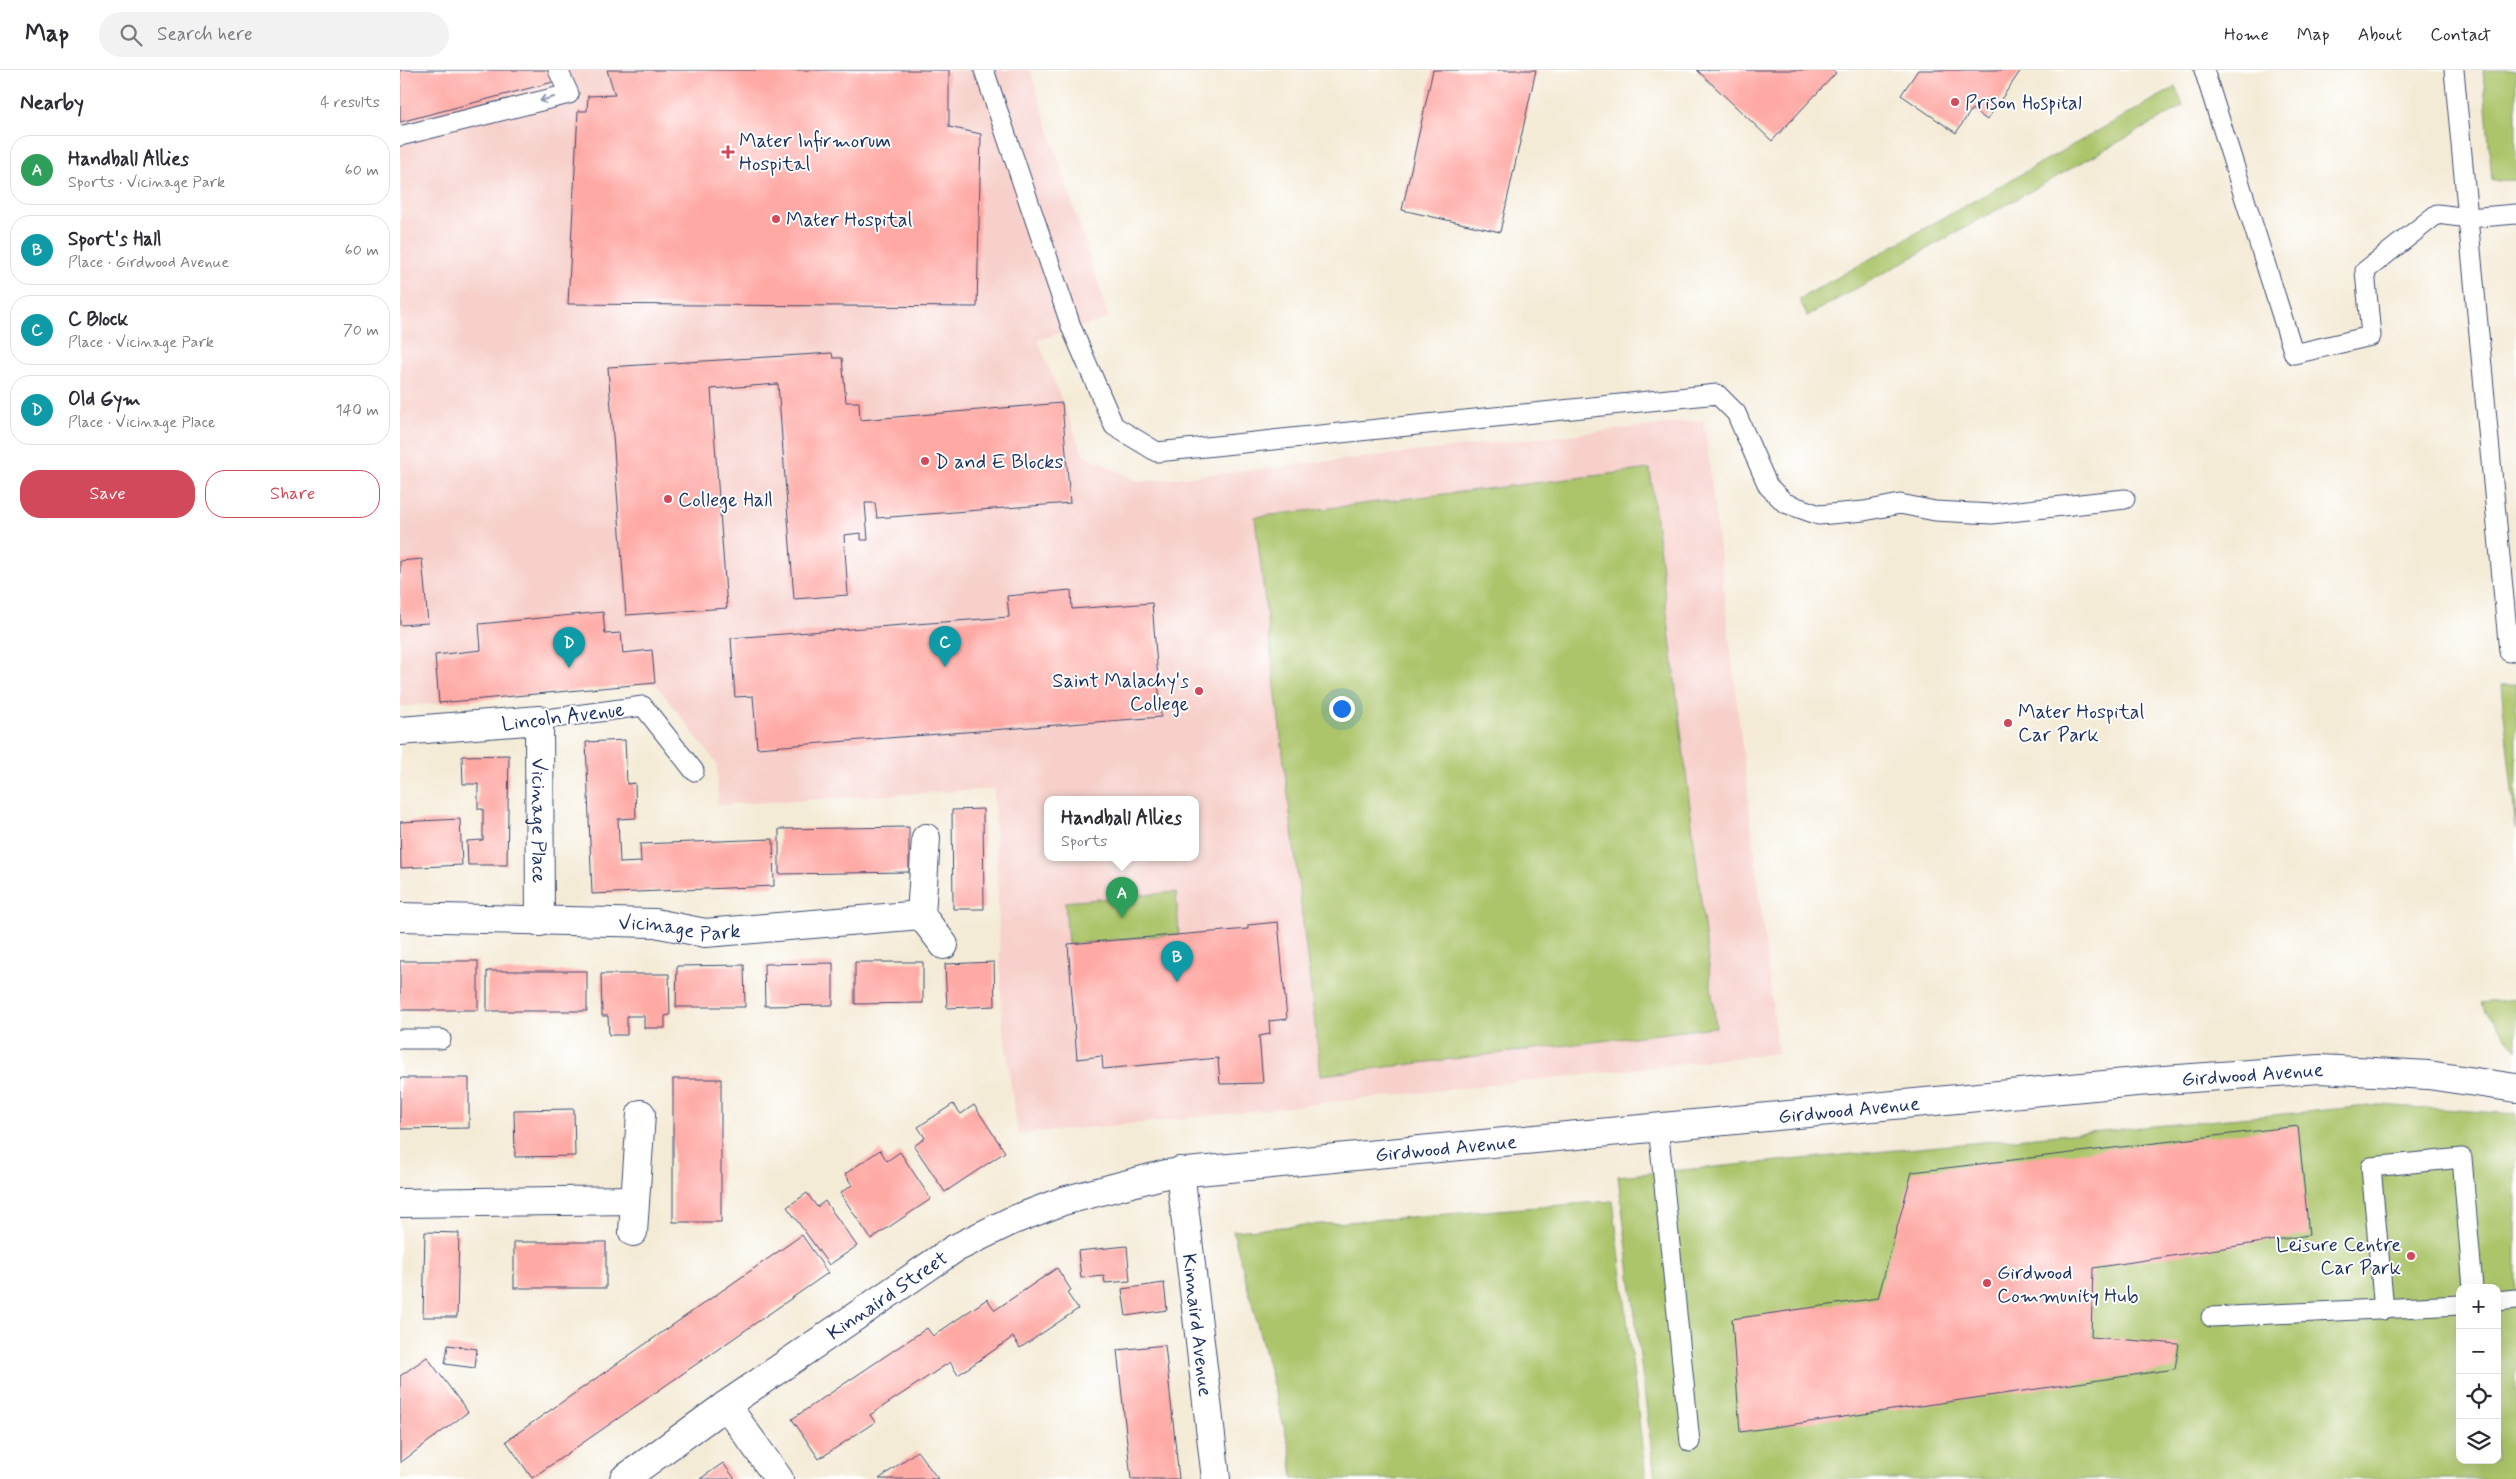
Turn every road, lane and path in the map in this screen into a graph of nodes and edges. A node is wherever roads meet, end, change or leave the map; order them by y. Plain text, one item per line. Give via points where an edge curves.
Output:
1 (558, 70) edge
2 (984, 70) edge
3 (2204, 70) edge
4 (2454, 70) edge
5 (400, 136) edge
6 (2516, 214) edge
7 (2469, 218) junction
8 (2125, 499) dead end
9 (2509, 652) dead end
10 (539, 720) junction
11 (400, 731) edge
12 (694, 771) dead end
13 (926, 838) dead end
14 (921, 915) junction
15 (400, 917) edge
16 (540, 922) junction
17 (944, 945) dead end
18 (400, 1039) edge
19 (441, 1039) dead end
20 (2516, 1088) edge
21 (641, 1114) dead end
22 (1658, 1126) junction
23 (1180, 1171) junction
24 (635, 1200) junction
25 (400, 1203) edge
26 (634, 1232) dead end
27 (2473, 1284) edge
28 (2516, 1299) edge
29 (2501, 1301) edge
30 (2456, 1305) edge
31 (2384, 1310) junction
32 (2211, 1317) dead end
33 (726, 1405) junction
34 (1690, 1442) dead end
35 (624, 1479) edge
36 (779, 1479) edge
37 (1216, 1479) edge

1 -> 5 lane via 569,94
2 - 8 lane via 1072,329 1114,426 1157,452 1717,394 1736,413 1768,486 1785,502 1819,515 1900,504 1934,511 1992,514
3 - 7 lane via 2294,354 2371,336 2365,271 2437,214
4 - 7 lane
6 - 7 lane
7 - 9 lane
10 - 11 street, Lincoln Avenue
10 - 12 lane, Lincoln Avenue via 643,706
10 - 16 street, Vicinage Place
13 - 14 street
14 - 16 street, Vicinage Park via 705,933 655,923
14 - 17 street
15 - 16 street, Vicinage Park
18 - 19 lane
20 - 22 street, Girdwood Avenue via 2428,1075 2320,1069 2136,1082
21 - 24 street
22 - 23 street, Girdwood Avenue
22 - 34 lane
23 - 33 street, Kinnaird Street via 1063,1201 1011,1221 954,1250
23 - 37 street, Kinnaird Avenue
24 - 25 street
24 - 26 street
27 - 31 lane via 2462,1158 2371,1166
28 - 29 lane
30 - 31 lane
31 - 32 lane
33 - 35 street, Kinnaird Street
33 - 36 street

